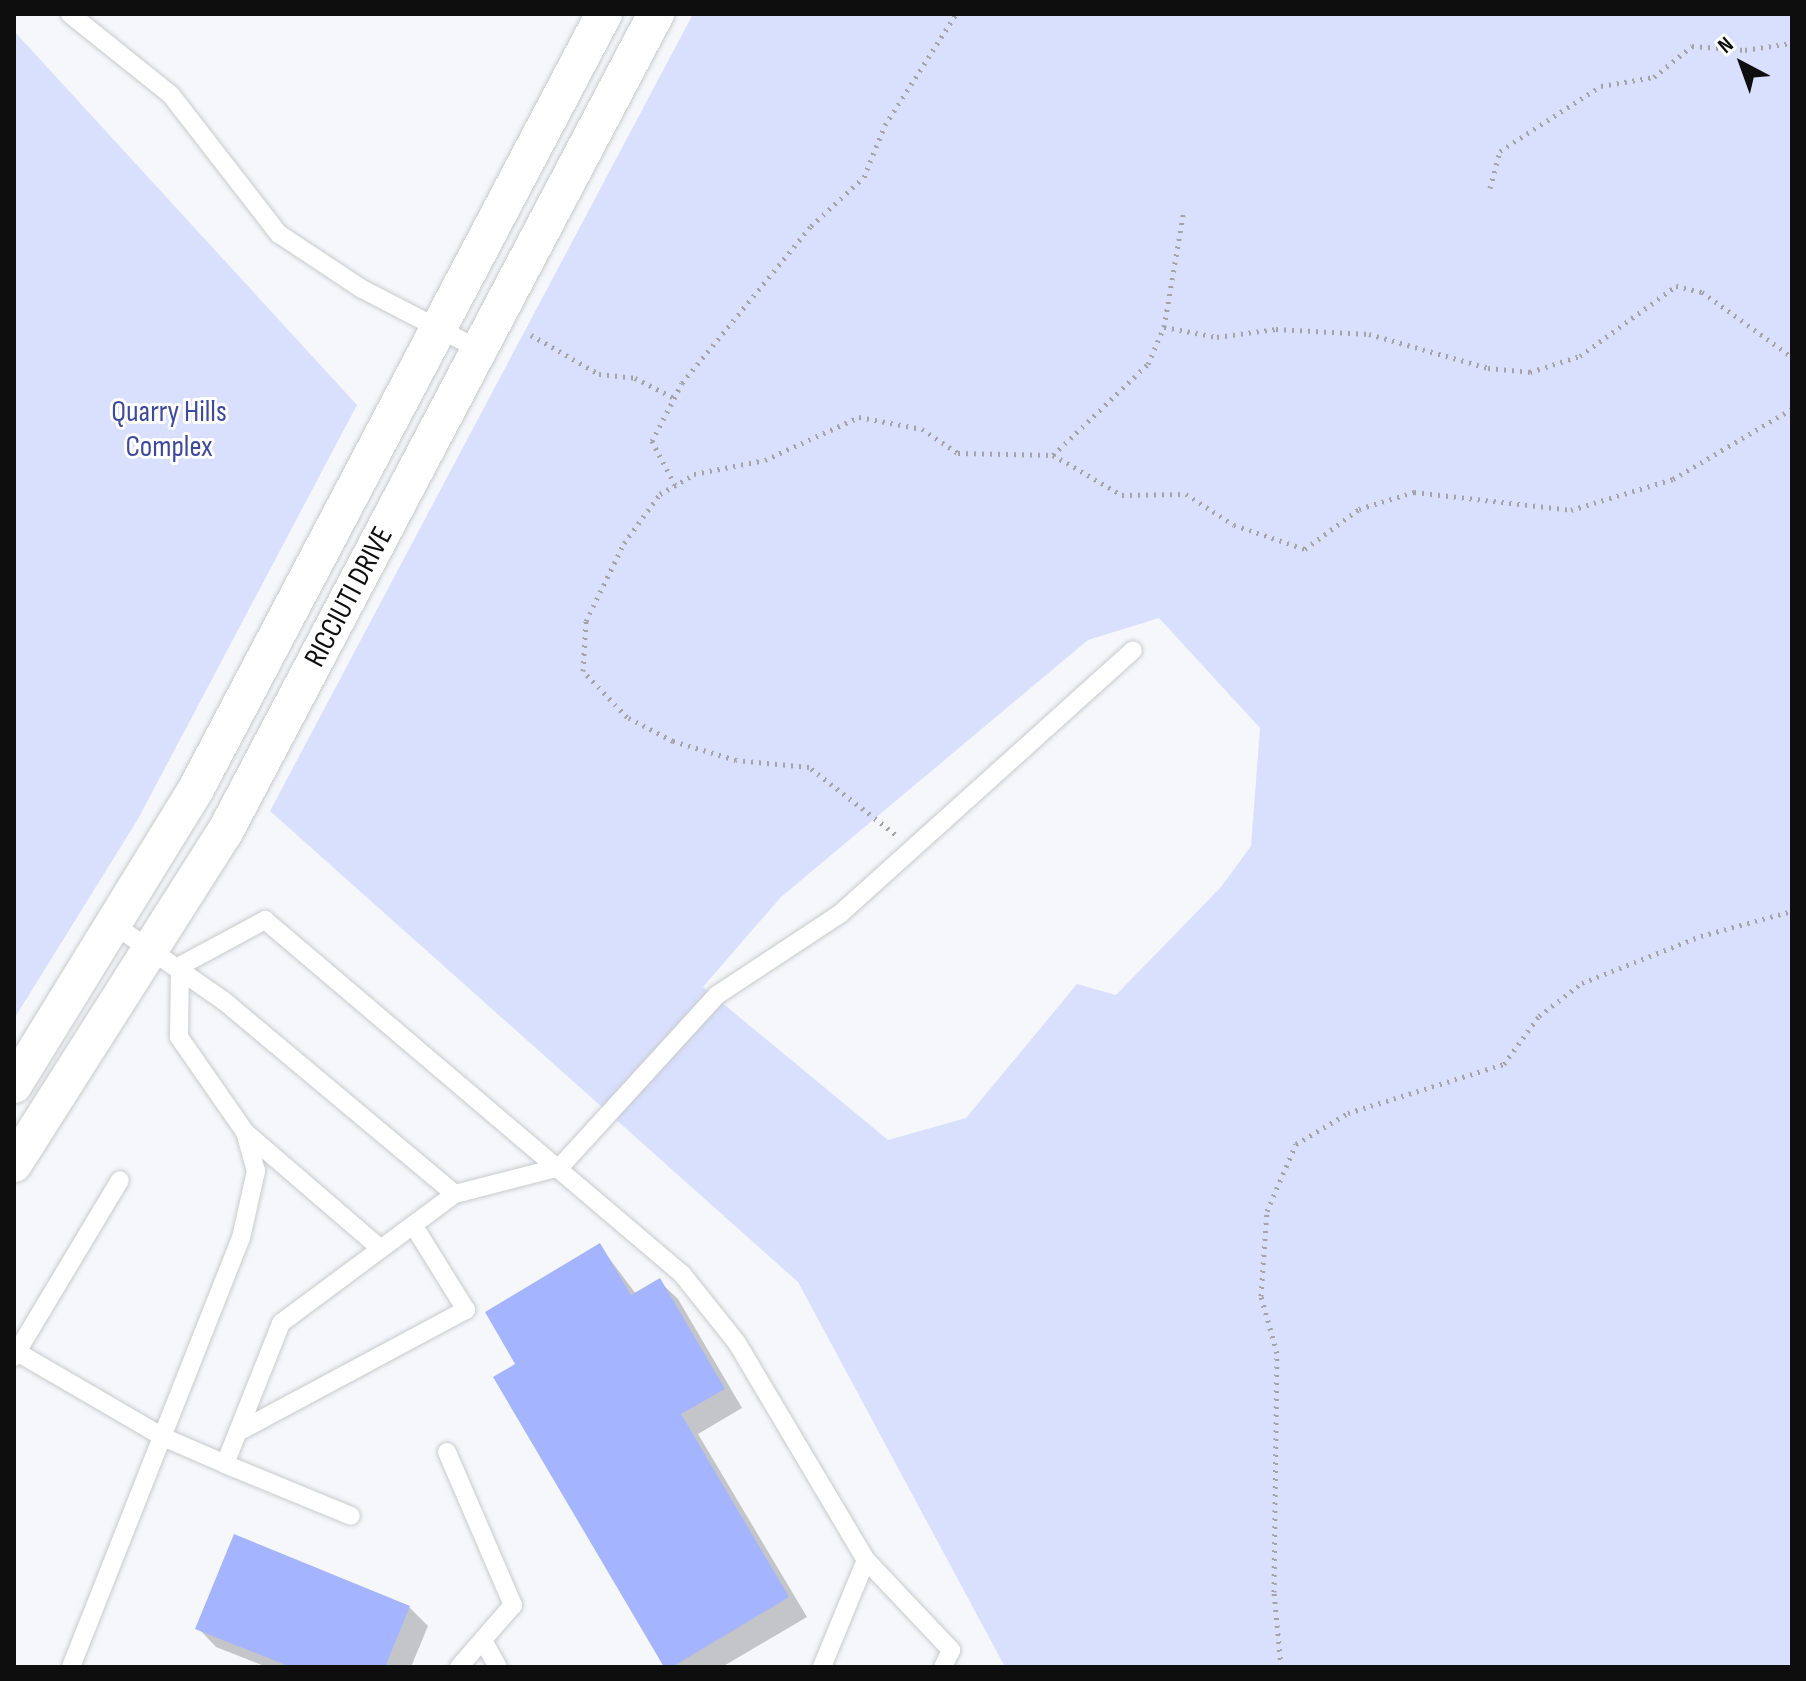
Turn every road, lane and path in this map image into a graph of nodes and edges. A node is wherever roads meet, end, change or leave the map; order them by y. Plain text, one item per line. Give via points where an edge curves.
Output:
1 (70, 14) edge
2 (604, 14) edge
3 (656, 14) edge
4 (956, 14) edge
5 (1792, 43) edge
6 (1490, 188) dead end
7 (1184, 210) dead end
8 (1164, 327) junction
9 (438, 329) junction
10 (531, 335) dead end
11 (478, 349) junction
12 (1792, 357) edge
13 (674, 398) junction
14 (1792, 409) edge
15 (1053, 455) junction
16 (675, 485) junction
17 (1133, 650) dead end
18 (911, 851) junction
19 (1792, 911) edge
20 (116, 926) junction
21 (168, 958) junction
22 (14, 1085) edge
23 (245, 1132) junction
24 (14, 1164) edge
25 (560, 1167) junction
26 (120, 1180) dead end
27 (455, 1194) junction
28 (413, 1225) junction
29 (381, 1249) junction
30 (16, 1355) edge
31 (238, 1432) junction
32 (163, 1437) junction
33 (447, 1452) dead end
34 (225, 1464) junction
35 (351, 1516) dead end
36 (866, 1560) junction
37 (484, 1642) junction
38 (71, 1667) edge
39 (459, 1667) edge
40 (498, 1667) edge
41 (822, 1667) edge
42 (943, 1667) edge
43 (1281, 1667) edge

1 - 9 lane via 171,95 279,234
2 - 9 street, RICCIUTI DRIVE
3 - 11 street, RICCIUTI DRIVE
4 - 13 path via 885,125 864,177 811,226
5 - 6 path via 1745,50 1692,46 1654,77 1601,86 1500,151
7 - 8 path
8 - 12 path via 1217,337 1276,329 1369,334 1488,368 1530,372 1580,356 1676,286 1702,292
8 - 15 path via 1148,364
9 - 11 lane
9 - 20 street, RICCIUTI DRIVE
10 - 13 path via 599,374 635,378
11 - 21 street, RICCIUTI DRIVE via 247,793
13 - 16 path via 652,441
14 - 15 path via 1673,479 1571,510 1414,492 1359,509 1305,549 1234,525 1186,494 1122,495
15 - 16 path via 958,453 922,429 859,417 765,460 694,474
16 - 18 path via 624,543 586,621 583,671 627,717 673,741 736,760 809,767 872,810
17 - 18 lane
18 - 25 lane via 840,914 717,995
19 - 43 path via 1701,936 1582,983 1539,1016 1504,1064 1348,1113 1296,1144 1267,1211 1261,1296 1277,1353 1281,1488 1274,1592
20 - 21 lane
20 - 22 street, RICCIUTI DRIVE
21 - 23 lane via 179,1037
21 - 24 street, RICCIUTI DRIVE
21 - 25 lane via 265,920
21 - 27 lane
23 - 29 lane
23 - 32 lane via 256,1171 241,1238
25 - 27 lane
25 - 36 lane via 665,1256 721,1320
26 - 30 lane
27 - 28 lane
28 - 29 lane
28 - 31 lane via 466,1310
29 - 31 lane via 281,1323
30 - 32 lane
31 - 34 lane
32 - 34 lane
32 - 38 lane
33 - 37 lane via 513,1605
34 - 35 lane
36 - 41 lane
36 - 42 lane via 951,1650
37 - 39 lane
37 - 40 lane

